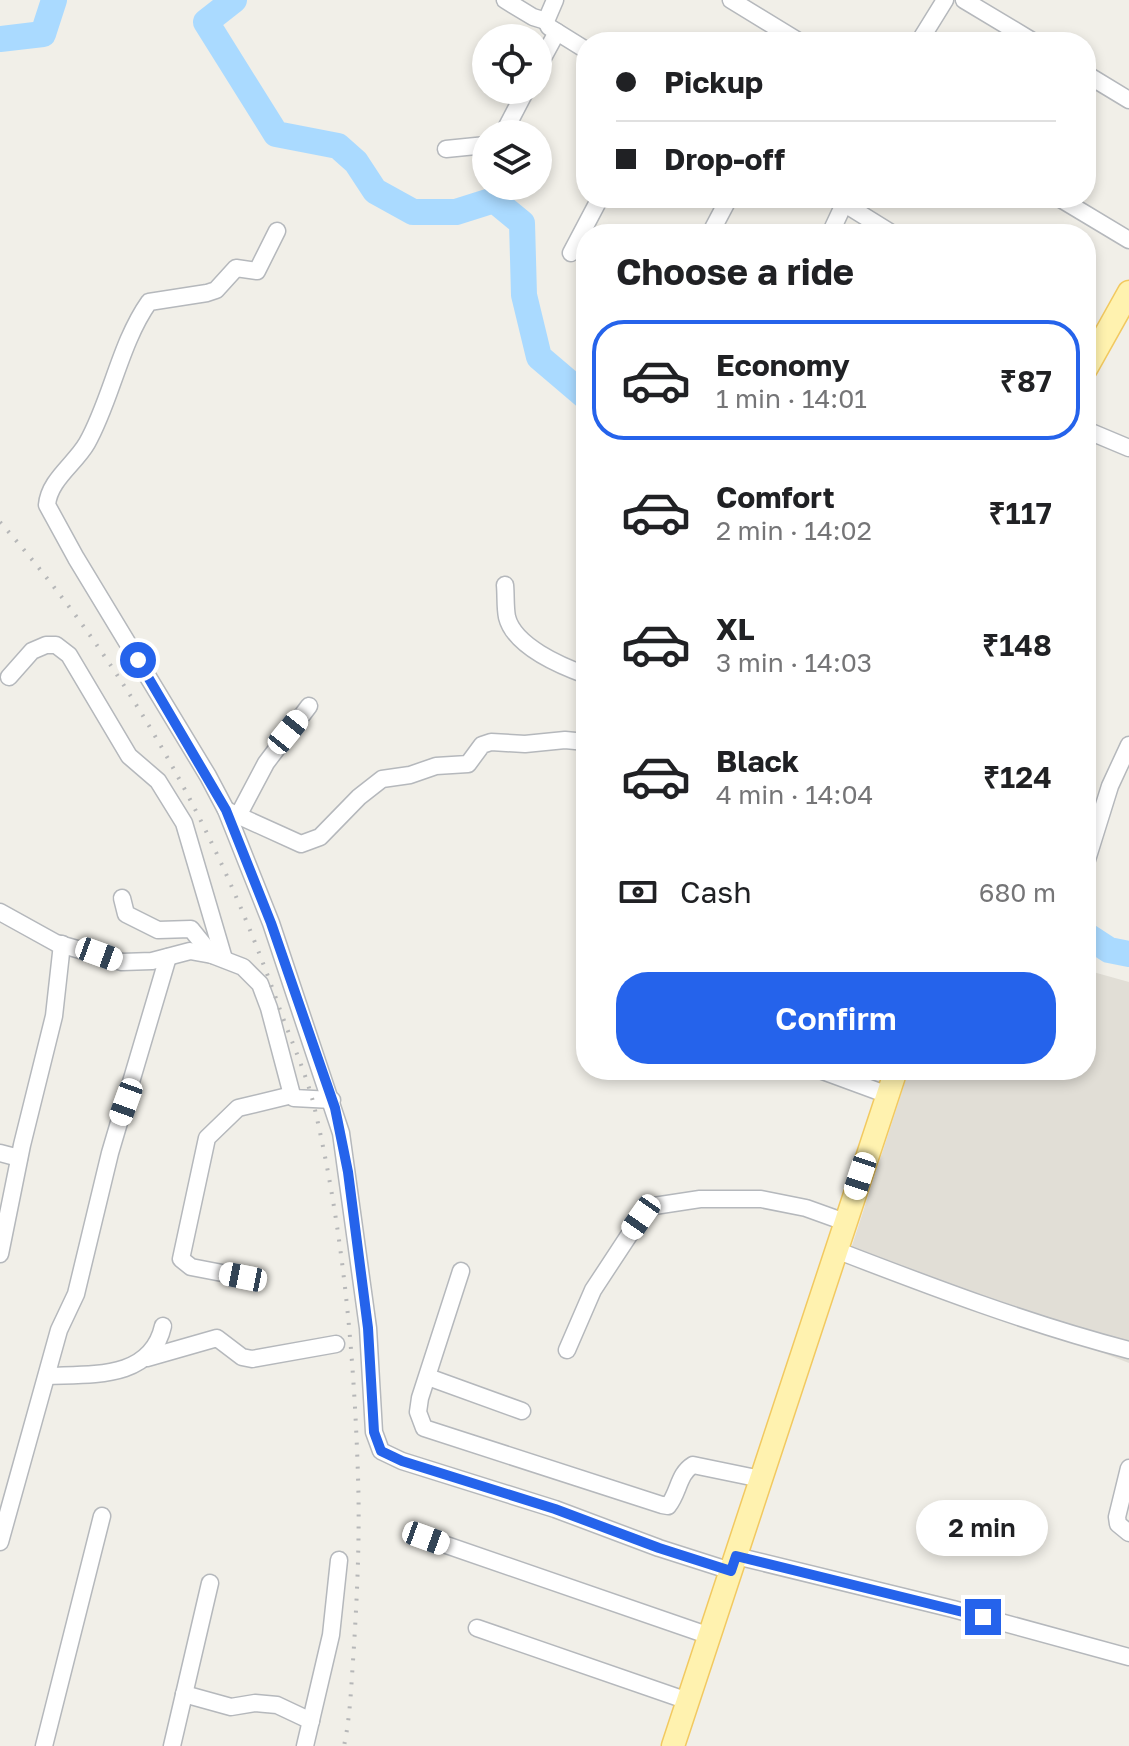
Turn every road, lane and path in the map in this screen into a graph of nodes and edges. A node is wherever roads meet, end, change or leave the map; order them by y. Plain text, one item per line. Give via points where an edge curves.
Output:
1 (505, 0) edge
2 (555, 0) edge
3 (731, 0) edge
4 (945, 0) edge
5 (964, 0) edge
6 (547, 24) edge
7 (551, 24) edge
8 (552, 27) edge
9 (784, 32) edge
10 (925, 32) edge
11 (1017, 32) edge
12 (576, 43) edge
13 (1096, 80) edge
14 (1129, 100) edge
15 (472, 146) edge
16 (446, 149) dead end
17 (850, 208) edge
18 (1076, 208) edge
19 (877, 224) edge
20 (277, 231) dead end
21 (1129, 240) edge
22 (576, 244) edge
23 (571, 253) dead end
24 (1129, 292) edge
25 (1096, 345) edge
26 (1096, 434) edge
27 (1129, 448) edge
28 (505, 585) dead end
29 (576, 670) edge
30 (9, 677) dead end
31 (309, 706) dead end
32 (576, 741) edge
33 (1129, 745) edge
34 (232, 813) junction
35 (1096, 831) edge
36 (122, 898) dead end
37 (0, 912) edge
38 (62, 944) junction
39 (168, 957) junction
40 (218, 957) junction
41 (847, 1080) edge
42 (893, 1080) edge
43 (292, 1095) junction
44 (888, 1095) junction
45 (332, 1100) junction
46 (0, 1153) edge
47 (19, 1158) junction
48 (845, 1222) junction
49 (836, 1250) junction
50 (0, 1254) edge
51 (461, 1271) dead end
52 (243, 1277) dead end
53 (163, 1326) dead end
54 (336, 1344) dead end
55 (567, 1350) dead end
56 (1129, 1350) edge
57 (147, 1358) junction
58 (47, 1376) junction
59 (428, 1377) junction
60 (522, 1411) dead end
61 (1129, 1468) edge
62 (761, 1479) junction
63 (102, 1516) dead end
64 (1129, 1533) edge
65 (426, 1538) dead end
66 (0, 1542) edge
67 (339, 1560) dead end
68 (734, 1563) junction
69 (210, 1583) dead end
70 (477, 1628) dead end
71 (710, 1636) junction
72 (1129, 1657) edge
73 (184, 1694) junction
74 (688, 1701) junction
75 (311, 1721) junction
76 (44, 1746) edge
77 (172, 1746) edge
78 (305, 1746) edge
79 (673, 1746) edge

1 - 6 street
2 - 7 street
3 - 9 street
4 - 10 street
5 - 11 street
8 - 12 street
13 - 14 street
15 - 16 street
17 - 19 street
18 - 21 street
20 - 34 street via 257,271 236,268 216,290 149,302 88,442 50,490 47,505
22 - 23 street
24 - 25 main road
26 - 27 street
28 - 29 street via 507,617 517,633
30 - 40 street via 39,647 56,645 69,655 129,756 158,781 184,823
31 - 34 street
32 - 34 street via 491,742 482,745 468,764 382,779 320,837 301,844
33 - 35 street
34 - 45 street
36 - 40 street via 126,914 158,930 191,929
37 - 38 street
38 - 39 street via 122,962
38 - 47 street via 54,1016
39 - 40 street via 183,951
39 - 58 street via 116,1128 73,1306 59,1330
40 - 43 street via 252,974 260,984
41 - 44 street
42 - 44 main road
43 - 45 street
43 - 52 street via 238,1108 215,1127 203,1149 181,1259 191,1267
44 - 48 main road
45 - 68 street via 348,1172 368,1328 374,1432 381,1451 659,1548
46 - 47 street
47 - 50 street
48 - 49 main road
48 - 55 street via 761,1199 654,1206 641,1217 593,1290
49 - 56 street
49 - 62 main road
51 - 59 street
53 - 57 street via 156,1349
54 - 57 street via 252,1359 211,1339
57 - 58 street via 103,1373
58 - 66 street
59 - 60 street
59 - 62 street via 418,1412 424,1428 647,1501 668,1506 693,1465
61 - 64 street via 1117,1517
62 - 68 main road
63 - 76 street
65 - 71 street
67 - 75 street via 331,1635
68 - 71 main road
68 - 72 street via 953,1609
69 - 73 street
70 - 74 street
71 - 74 main road
73 - 75 street via 231,1707 277,1705
73 - 77 street
74 - 79 main road
75 - 78 street

